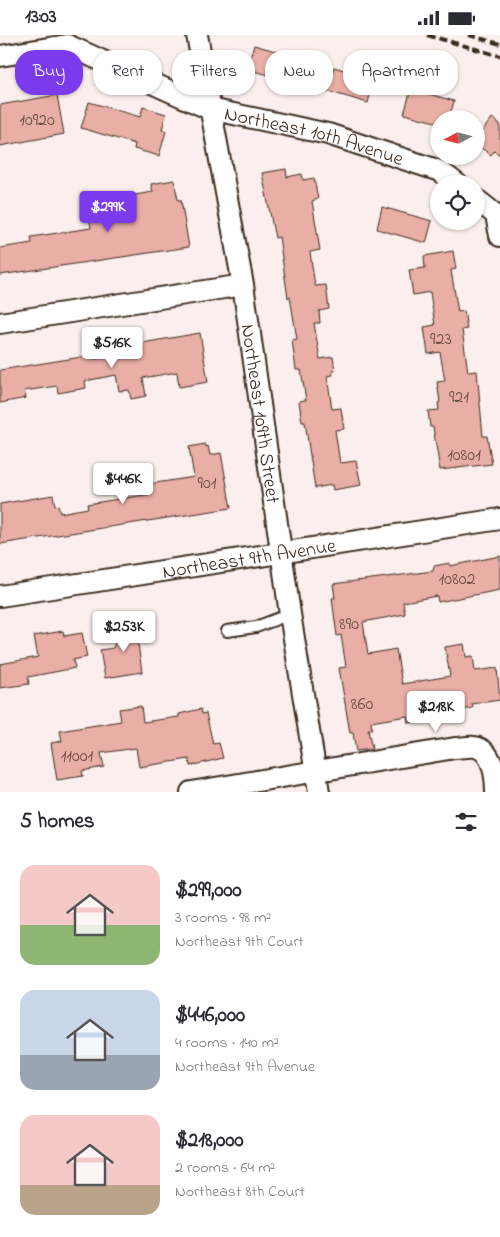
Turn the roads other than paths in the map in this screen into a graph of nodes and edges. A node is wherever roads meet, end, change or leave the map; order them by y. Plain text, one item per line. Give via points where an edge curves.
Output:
1 (197, 35) edge
2 (0, 56) edge
3 (210, 109) junction
4 (445, 175) edge
5 (485, 206) edge
6 (500, 236) edge
7 (243, 285) junction
8 (0, 323) edge
9 (500, 519) edge
10 (281, 554) junction
11 (0, 596) edge
12 (290, 615) junction
13 (227, 631) dead end
14 (316, 771) junction
15 (192, 792) edge
16 (319, 792) edge
17 (496, 792) edge

1 - 3 street, Northeast 109th Street
2 - 3 street, Northeast 10th Avenue via 66,45
3 - 4 street, Northeast 10th Avenue via 328,134
3 - 7 street, Northeast 109th Street
5 - 6 street via 496,215
7 - 8 street
7 - 10 street, Northeast 109th Street
9 - 10 street, Northeast 9th Avenue
10 - 11 street, Northeast 9th Avenue
10 - 12 street, Northeast 109th Street
12 - 13 lane via 256,627
12 - 14 street, Northeast 109th Street
14 - 15 street
14 - 16 street, Northeast 109th Street
14 - 17 street via 477,747 489,757 496,778

